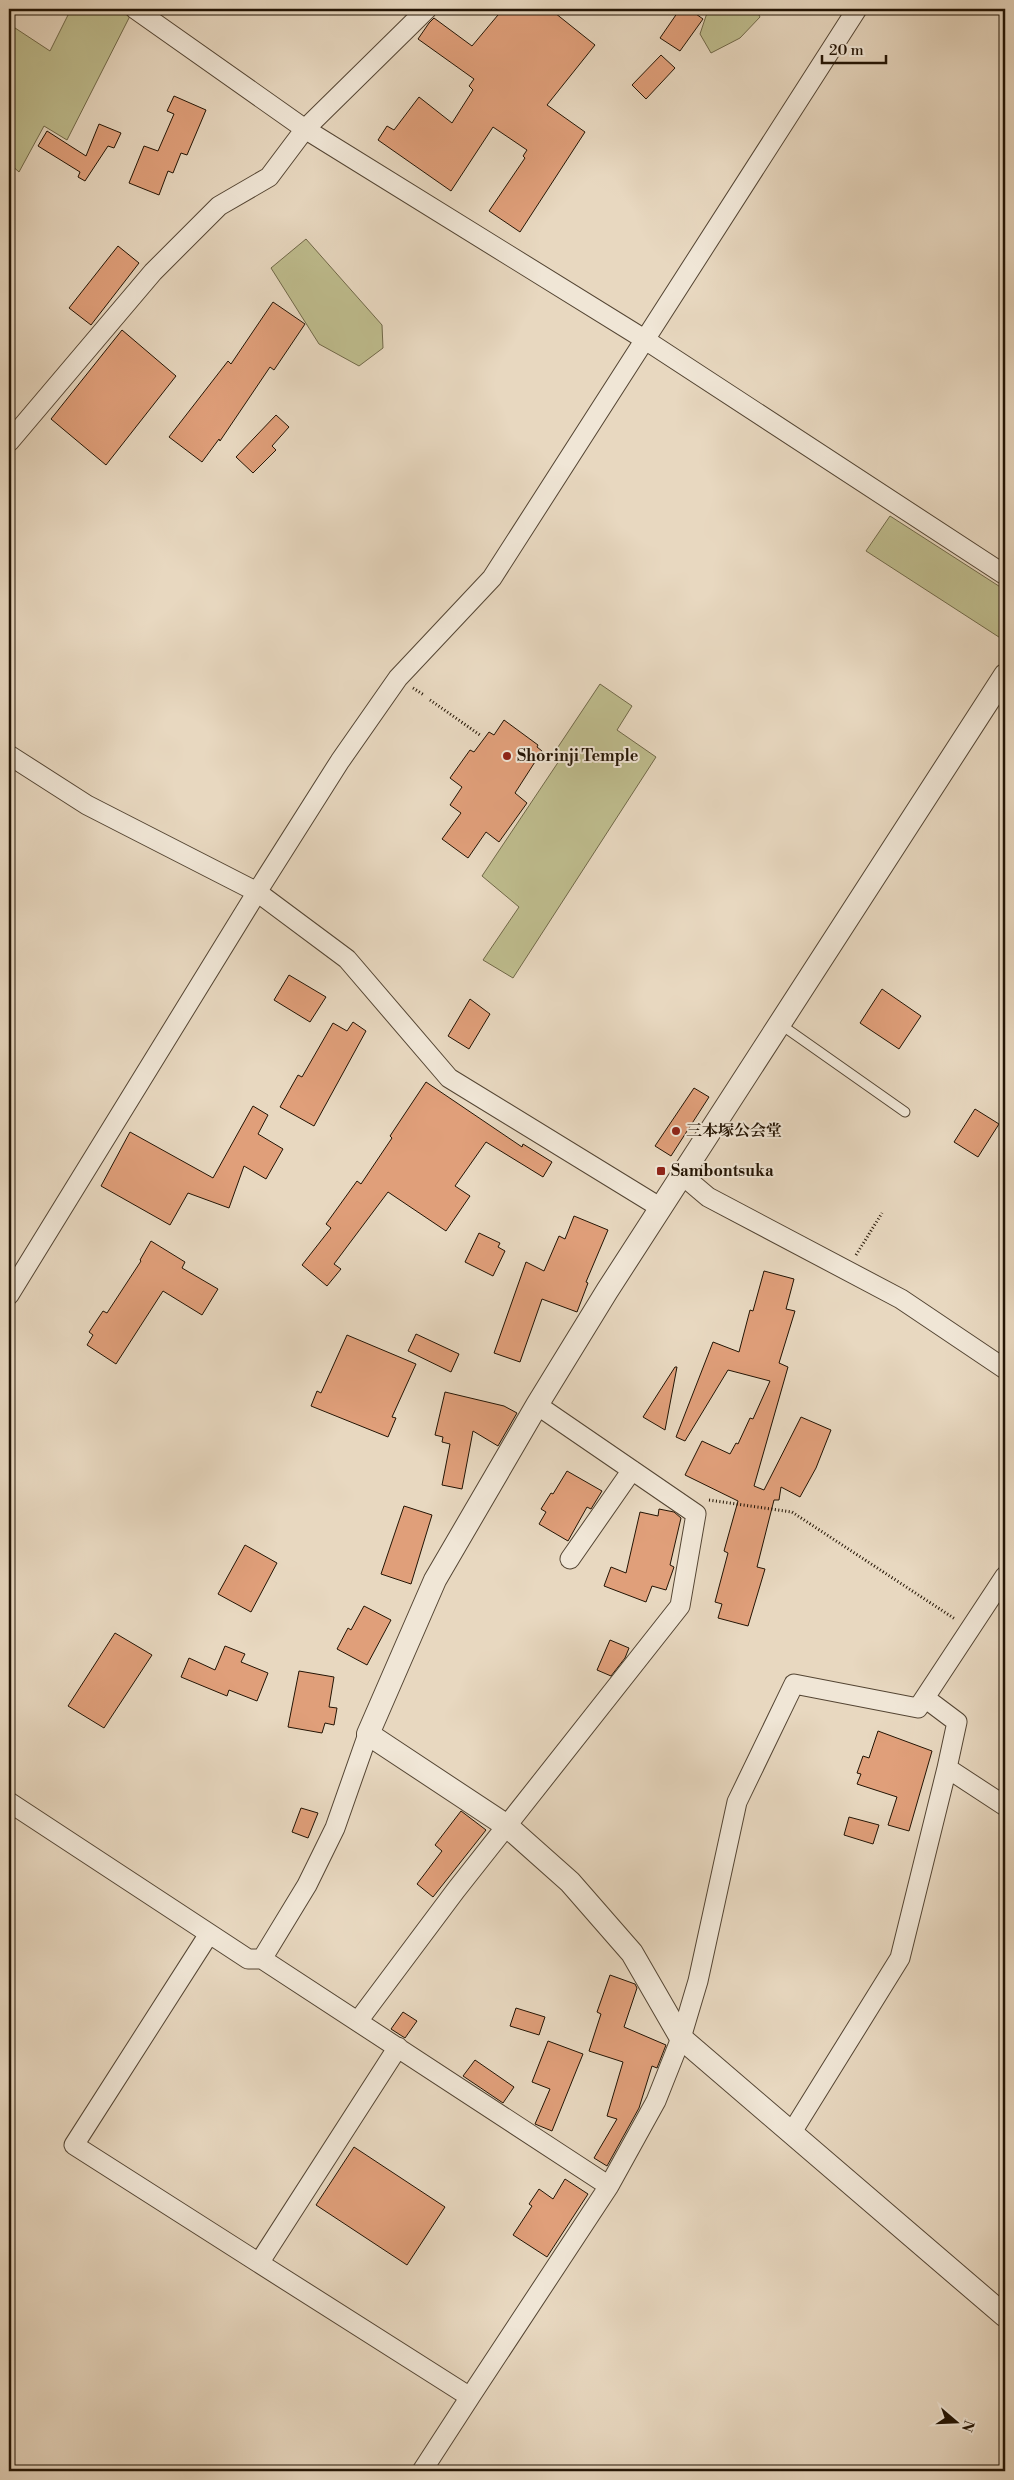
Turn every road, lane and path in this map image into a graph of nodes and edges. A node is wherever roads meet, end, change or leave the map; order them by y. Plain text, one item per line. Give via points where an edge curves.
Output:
1 (136, 9) edge
2 (427, 9) edge
3 (857, 9) edge
4 (305, 129) junction
5 (644, 338) junction
6 (9, 442) edge
7 (1005, 575) edge
8 (1005, 675) edge
9 (430, 700) dead end
10 (480, 735) dead end
11 (9, 755) edge
12 (257, 892) junction
13 (779, 1024) junction
14 (905, 1112) dead end
15 (682, 1175) junction
16 (661, 1208) junction
17 (882, 1213) dead end
18 (846, 1270) junction
19 (9, 1295) edge
20 (1005, 1368) edge
21 (536, 1405) junction
22 (632, 1470) junction
23 (690, 1510) junction
24 (570, 1559) dead end
25 (1005, 1576) edge
26 (970, 1629) junction
27 (925, 1698) junction
28 (368, 1734) junction
29 (947, 1768) junction
30 (9, 1802) edge
31 (1005, 1806) edge
32 (507, 1826) junction
33 (209, 1934) junction
34 (262, 1959) junction
35 (358, 2021) junction
36 (681, 2038) junction
37 (398, 2047) junction
38 (792, 2132) junction
39 (609, 2186) junction
40 (259, 2263) junction
41 (1005, 2316) edge
42 (470, 2397) junction
43 (422, 2471) edge

1 - 4 street
2 - 4 street
3 - 5 street
4 - 5 street
4 - 6 street via 269,176 219,206 153,272
5 - 7 street
5 - 12 street via 492,578 398,678 340,761
8 - 13 street
9 - 10 path
11 - 12 street via 87,805
12 - 16 street via 347,959 449,1078
12 - 19 street
13 - 14 lane
13 - 15 street
15 - 16 street
15 - 18 street via 708,1197
16 - 21 street
17 - 18 path
18 - 20 street via 901,1299
21 - 22 street
21 - 28 street via 435,1580
22 - 23 street
22 - 24 street
23 - 26 path via 712,1499 792,1512
23 - 32 street via 696,1514 680,1606
25 - 26 street
26 - 27 street
27 - 29 street via 957,1722
27 - 36 street via 918,1708 794,1684 737,1802 698,1981
28 - 32 street
28 - 34 street via 335,1828 307,1885
29 - 31 street
29 - 38 street via 900,1958
30 - 33 street
32 - 35 street
32 - 36 street via 570,1882 632,1953
33 - 34 street via 248,1959
33 - 40 street via 74,2145
34 - 35 street
35 - 37 street
36 - 38 street
36 - 39 street via 656,2102
37 - 39 street
37 - 40 street
38 - 41 street
39 - 42 street
40 - 42 street
42 - 43 street

